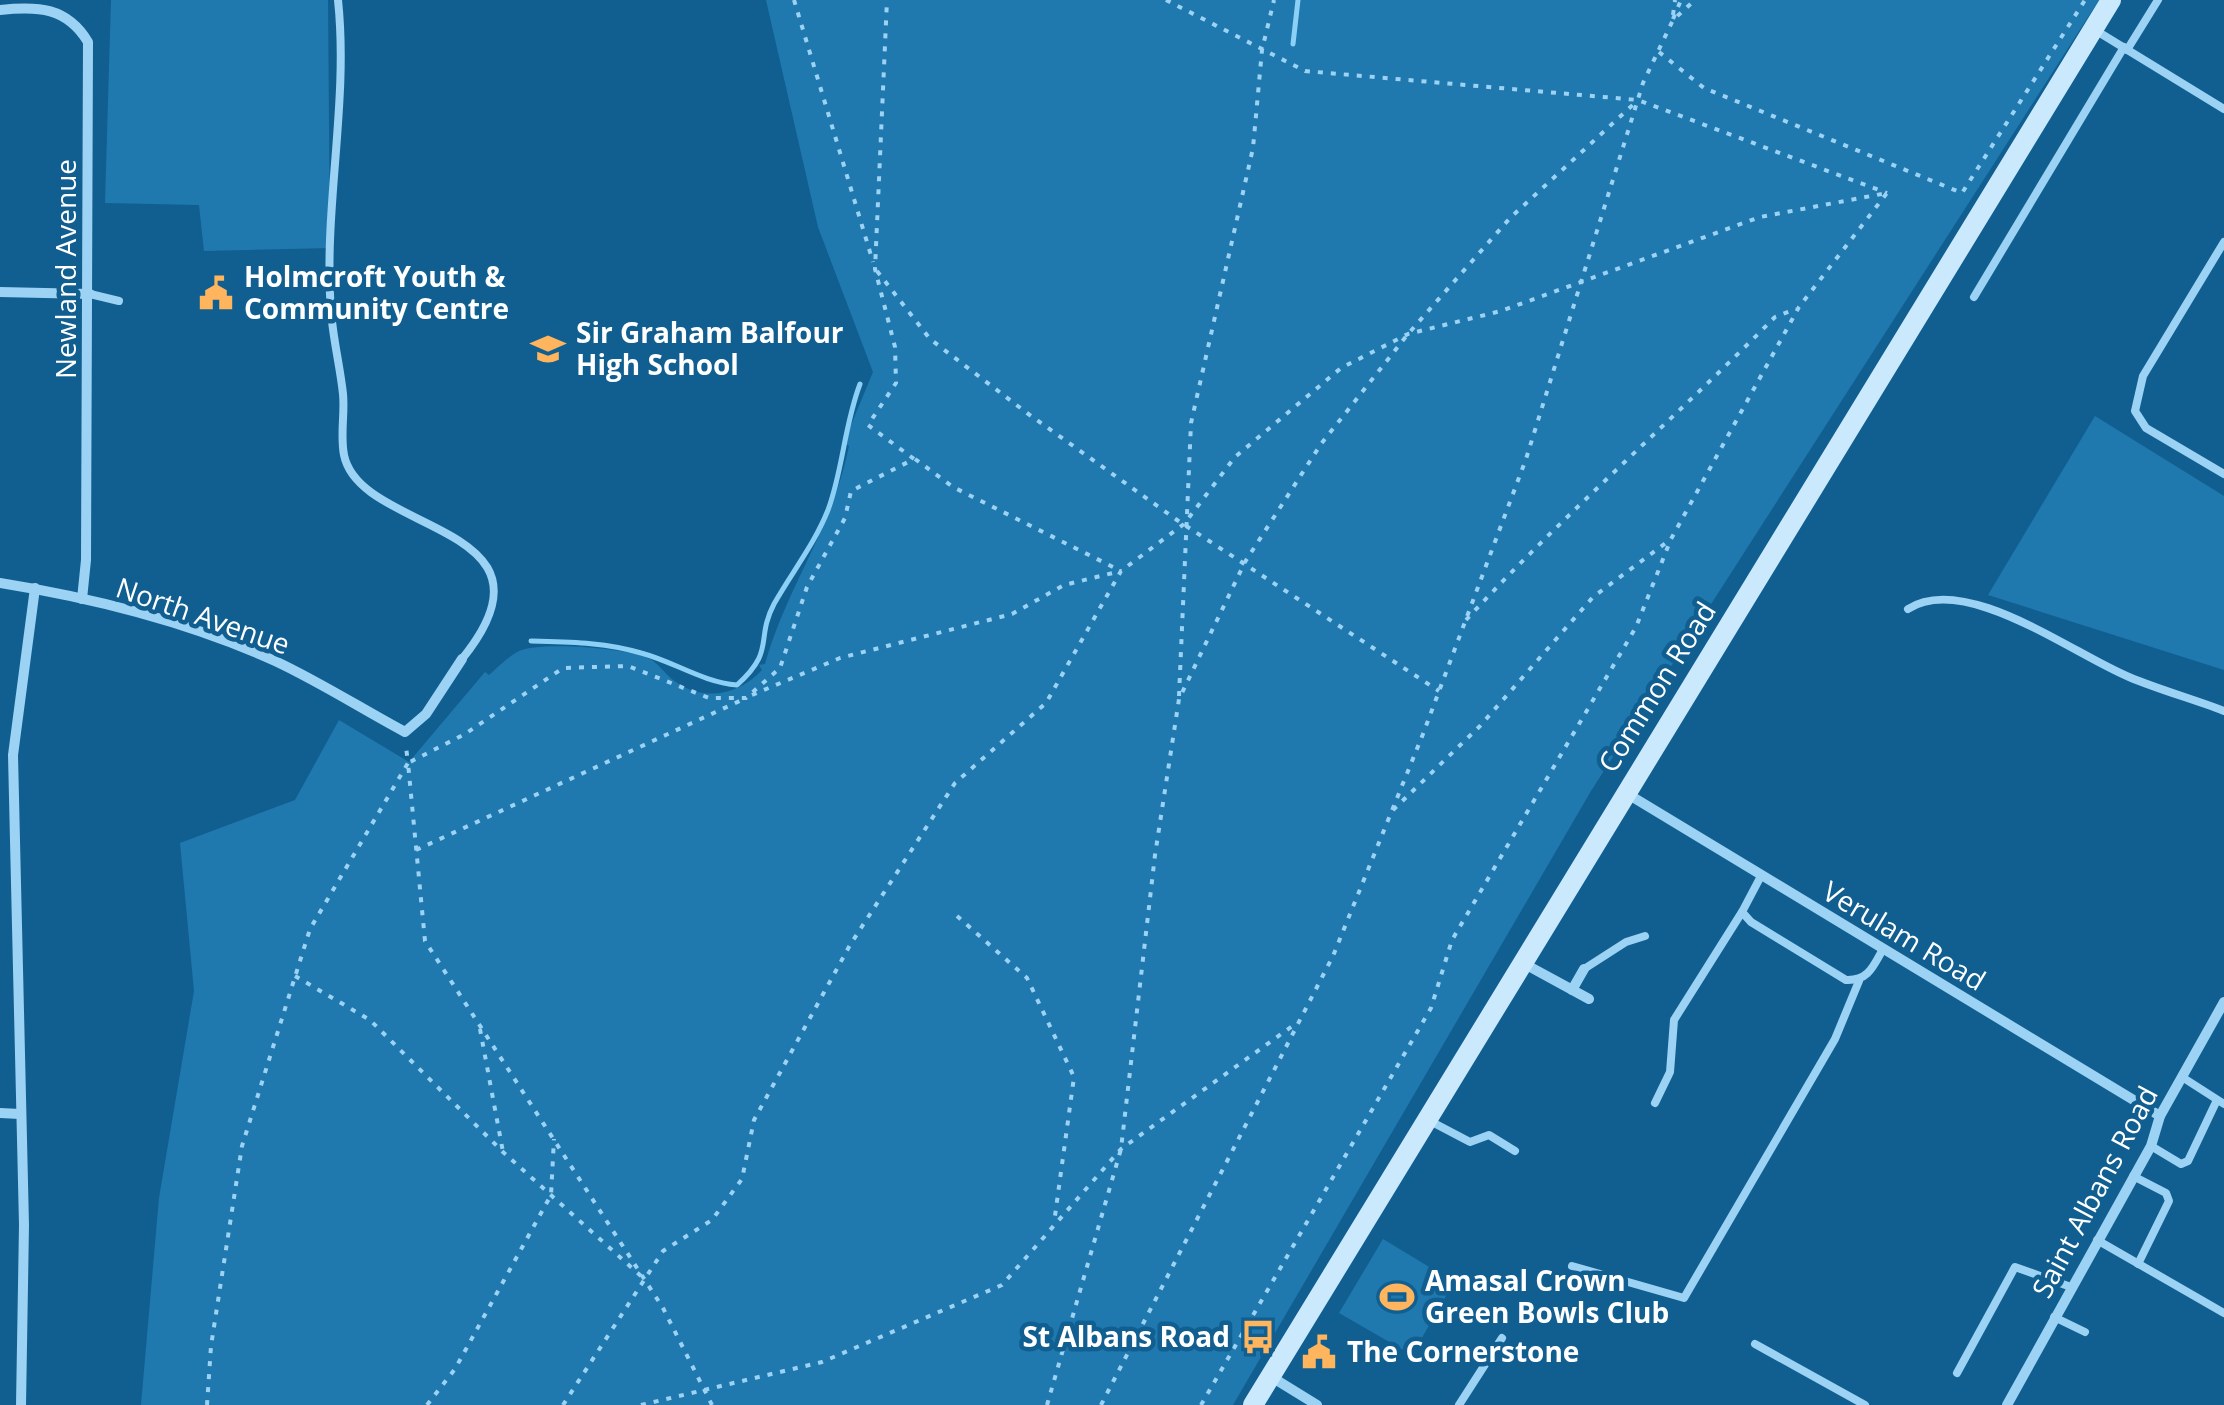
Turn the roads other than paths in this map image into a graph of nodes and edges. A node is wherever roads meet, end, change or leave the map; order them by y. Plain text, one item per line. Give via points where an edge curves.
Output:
1 (338, 0) edge
2 (2111, 0) edge
3 (2158, 0) edge
4 (4, 6) edge
5 (2094, 30) junction
6 (2125, 48) junction
7 (2224, 109) edge
8 (2224, 242) edge
9 (0, 292) edge
10 (90, 294) junction
11 (1974, 298) dead end
12 (119, 301) dead end
13 (2224, 474) edge
14 (0, 583) edge
15 (35, 588) junction
16 (82, 598) junction
17 (1908, 609) dead end
18 (462, 659) joint
19 (2224, 712) edge
20 (1625, 792) junction
21 (1761, 876) junction
22 (1742, 912) junction
23 (1645, 936) dead end
24 (1882, 949) junction
25 (1521, 962) junction
26 (1584, 969) joint
27 (1860, 980) junction
28 (1572, 990) junction
29 (1588, 1000) dead end
30 (2224, 1002) edge
31 (2182, 1077) junction
32 (2221, 1102) edge
33 (1656, 1104) dead end
34 (0, 1114) edge
35 (20, 1114) junction
36 (2160, 1116) junction
37 (1426, 1118) junction
38 (2150, 1146) junction
39 (1515, 1151) dead end
40 (2134, 1176) junction
41 (2097, 1240) junction
42 (2138, 1264) junction
43 (1572, 1266) dead end
44 (2071, 1287) junction
45 (2224, 1312) edge
46 (2054, 1316) junction
47 (2085, 1332) dead end
48 (1502, 1338) dead end
49 (1756, 1344) dead end
50 (1957, 1373) dead end
51 (1270, 1376) junction
52 (21, 1405) edge
53 (1253, 1405) edge
54 (1318, 1405) edge
55 (1459, 1405) edge
56 (1865, 1405) edge
57 (2007, 1405) edge

1 - 18 lane via 330,310 344,456 357,482 468,545 489,570 492,602 482,634
2 - 5 street, Common Road
3 - 6 lane
4 - 10 street, Newland Avenue via 65,15 88,42
5 - 6 lane
5 - 20 street, Common Road
6 - 7 lane
6 - 11 lane
8 - 13 lane via 2143,376 2136,411 2146,428
9 - 10 street
10 - 12 lane
10 - 16 street, Newland Avenue
14 - 15 street, North Avenue
15 - 16 street, North Avenue
15 - 35 street via 13,755
16 - 18 street, North Avenue via 275,661 405,732 426,714
17 - 19 lane via 1939,596 1980,606 2128,677
20 - 21 street, Verulam Road
20 - 25 street, Common Road
21 - 22 lane
21 - 24 street, Verulam Road
22 - 27 lane via 1846,980
22 - 33 lane via 1674,1020 1670,1072
23 - 26 lane
24 - 27 lane
24 - 36 street, Verulam Road
25 - 28 street
25 - 37 street, Common Road
26 - 28 street
27 - 43 lane via 1835,1039 1684,1298
28 - 29 street
30 - 31 street, Saint Albans Road
31 - 32 lane
31 - 36 street, Saint Albans Road
32 - 38 lane via 2188,1161 2181,1164
34 - 35 street
35 - 52 street
36 - 38 street, Saint Albans Road
37 - 39 lane via 1470,1142 1489,1135
37 - 51 street, Common Road
38 - 40 street, Saint Albans Road
40 - 41 street, Saint Albans Road
40 - 42 lane via 2169,1201
41 - 42 lane
41 - 44 street, Saint Albans Road
42 - 45 lane
44 - 46 street, Saint Albans Road
44 - 50 lane via 2015,1267
46 - 47 lane
46 - 57 street, Saint Albans Road
48 - 55 lane
49 - 56 lane
51 - 53 street, Common Road
51 - 54 street

